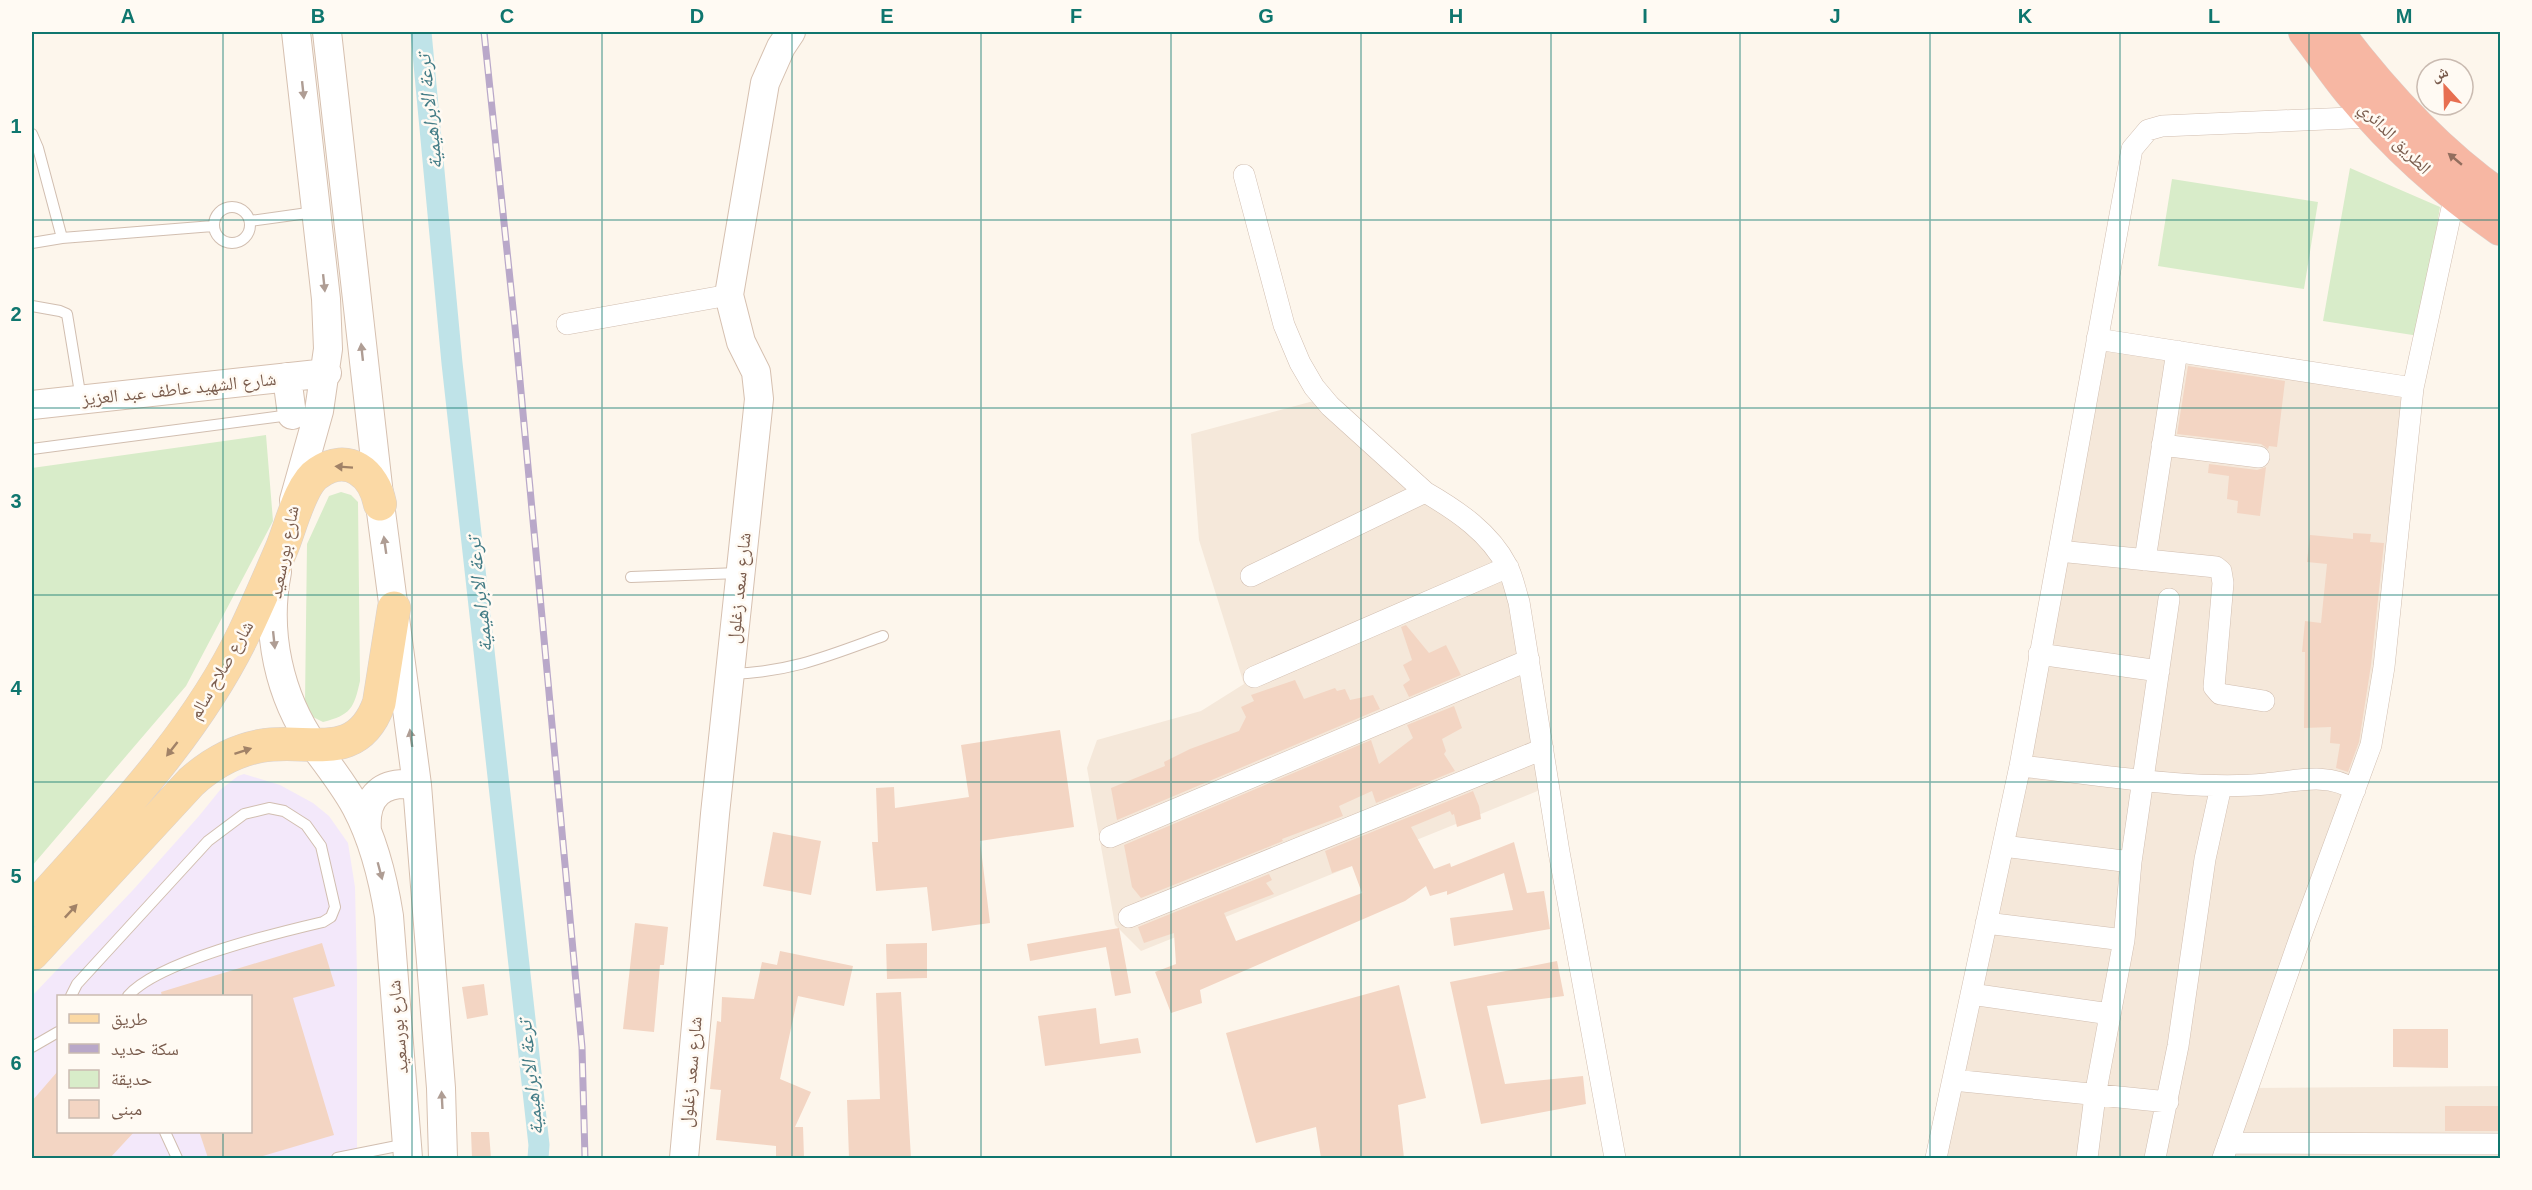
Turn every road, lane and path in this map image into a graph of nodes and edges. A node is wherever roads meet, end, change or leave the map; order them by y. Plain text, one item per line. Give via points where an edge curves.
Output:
1 (296, 32) edge
2 (327, 32) edge
3 (791, 32) edge
4 (2328, 40) edge
5 (2366, 97) junction
6 (32, 134) edge
7 (1244, 175) dead end
8 (2455, 194) junction
9 (2500, 196) edge
10 (316, 211) junction
11 (250, 221) junction
12 (213, 226) junction
13 (2500, 229) edge
14 (62, 238) junction
15 (32, 243) edge
16 (729, 296) junction
17 (32, 306) edge
18 (567, 324) dead end
19 (2097, 339) junction
20 (2177, 351) junction
21 (327, 373) junction
22 (286, 377) junction
23 (2414, 388) junction
24 (81, 399) junction
25 (32, 405) edge
26 (305, 413) junction
27 (2162, 445) junction
28 (32, 449) edge
29 (2259, 457) dead end
30 (1425, 492) junction
31 (380, 504) junction
32 (282, 548) junction
33 (2059, 551) junction
34 (2145, 560) junction
35 (1508, 567) junction
36 (740, 573) junction
37 (1251, 576) dead end
38 (631, 577) dead end
39 (2169, 599) dead end
40 (394, 608) junction
41 (883, 636) dead end
42 (2039, 654) junction
43 (1529, 660) junction
44 (2158, 671) junction
45 (731, 674) junction
46 (1254, 677) dead end
47 (2264, 701) dead end
48 (314, 746) junction
49 (1543, 749) junction
50 (2020, 766) junction
51 (2143, 779) junction
52 (417, 785) junction
53 (2221, 786) junction
54 (2355, 790) junction
55 (367, 831) junction
56 (1110, 837) dead end
57 (2004, 846) junction
58 (2131, 862) junction
59 (32, 910) edge
60 (1129, 917) dead end
61 (1986, 923) junction
62 (2124, 940) junction
63 (32, 954) edge
64 (1971, 994) junction
65 (72, 995) edge
66 (129, 995) edge
67 (2110, 1014) junction
68 (57, 1030) edge
69 (32, 1047) edge
70 (1953, 1080) junction
71 (2095, 1096) junction
72 (2168, 1101) junction
73 (166, 1133) edge
74 (2489, 1149) edge
75 (407, 1151) edge
76 (2225, 1151) edge
77 (2317, 1151) edge
78 (2401, 1151) edge
79 (177, 1158) edge
80 (337, 1158) edge
81 (443, 1158) edge
82 (684, 1158) edge
83 (1615, 1158) edge
84 (1936, 1158) edge
85 (2086, 1158) edge
86 (2155, 1158) edge

1 -> 10 main road, شارع بورسعيد
31 -> 2 main road, شارع بورسعيد
3 - 16 main road, شارع سعد زغلول via 765,83
4 - 5 highway, الطريق الدائري
5 - 8 highway, الطريق الدائري
9 -> 5 highway, الطريق الدائري via 2415,124
5 - 19 street via 2148,130 2132,148
6 - 14 lane
7 - 30 street via 1284,325 1300,363 1330,406
8 - 13 highway, الطريق الدائري
8 - 23 street
10 - 11 lane
10 -> 21 main road, شارع بورسعيد via 328,324
11 - 12 lane via 238,208 229,207 215,217
11 - 12 lane via 246,237 230,244 222,241
12 - 14 lane
14 - 15 lane
16 - 18 street
16 - 36 main road, شارع سعد زغلول via 741,342 756,372 759,399
17 - 24 lane via 67,314
19 - 20 street
19 - 33 street
20 - 23 street
20 - 27 street
21 - 22 main road, شارع الشهيد عاطف عبد العزيز
21 - 26 main road, شارع بورسعيد
22 - 24 main road, شارع الشهيد عاطف عبد العزيز
22 - 26 main road
23 - 54 street via 2379,709
24 - 25 main road, شارع الشهيد عاطف عبد العزيز
26 - 28 lane, شارع الشهيد عاطف عبد العزيز
26 - 32 main road, شارع بورسعيد via 297,488
27 - 29 street
27 - 34 street
30 - 35 street via 1492,541
30 - 37 street
31 -> 32 main road, شارع صلاح سالم via 370,477 358,468 329,466 307,485
40 -> 31 main road, شارع بورسعيد
32 -> 48 main road, شارع بورسعيد via 273,606 273,636 286,693
32 -> 59 main road, شارع صلاح سالم via 225,669 183,735
33 - 34 street
33 - 42 street
34 - 47 street via 2216,567 2221,571 2214,687 2220,694
35 - 43 street via 1519,602
35 - 46 street
36 - 38 lane
36 - 45 main road, شارع سعد زغلول
39 - 44 street
40 - 48 main road via 374,718 351,739
52 -> 40 main road, شارع بورسعيد
41 - 45 lane via 804,665
42 - 44 street
42 - 50 street
43 - 49 street
43 - 56 street
44 - 51 street
45 - 82 main road, شارع سعد زغلول
48 - 55 main road, شارع بورسعيد via 344,786
63 -> 48 main road via 202,772 227,757 262,746
49 - 60 street
49 - 83 street
50 - 51 street
50 - 57 street
51 - 53 street
51 - 58 street
52 - 55 main road via 385,787 372,798 366,814
81 -> 52 main road, شارع بورسعيد
53 - 54 street via 2326,779 2346,783
53 - 72 street via 2205,859
54 - 76 street
55 -> 75 main road, شارع بورسعيد via 389,916
57 - 58 street
57 - 61 street
58 - 62 street
61 - 62 street
61 - 64 street
62 - 67 street
64 - 67 street
64 - 70 street
65 - 66 lane via 77,984 208,840 244,814 269,808 284,811 306,825 321,846 335,907 331,917 211,953 155,976
67 - 71 street
68 - 69 lane
70 - 71 street
70 - 84 street
71 - 72 street
71 - 85 street
72 - 86 street
73 - 79 lane
74 - 78 street
75 - 80 lane
76 - 77 street
77 - 78 street

